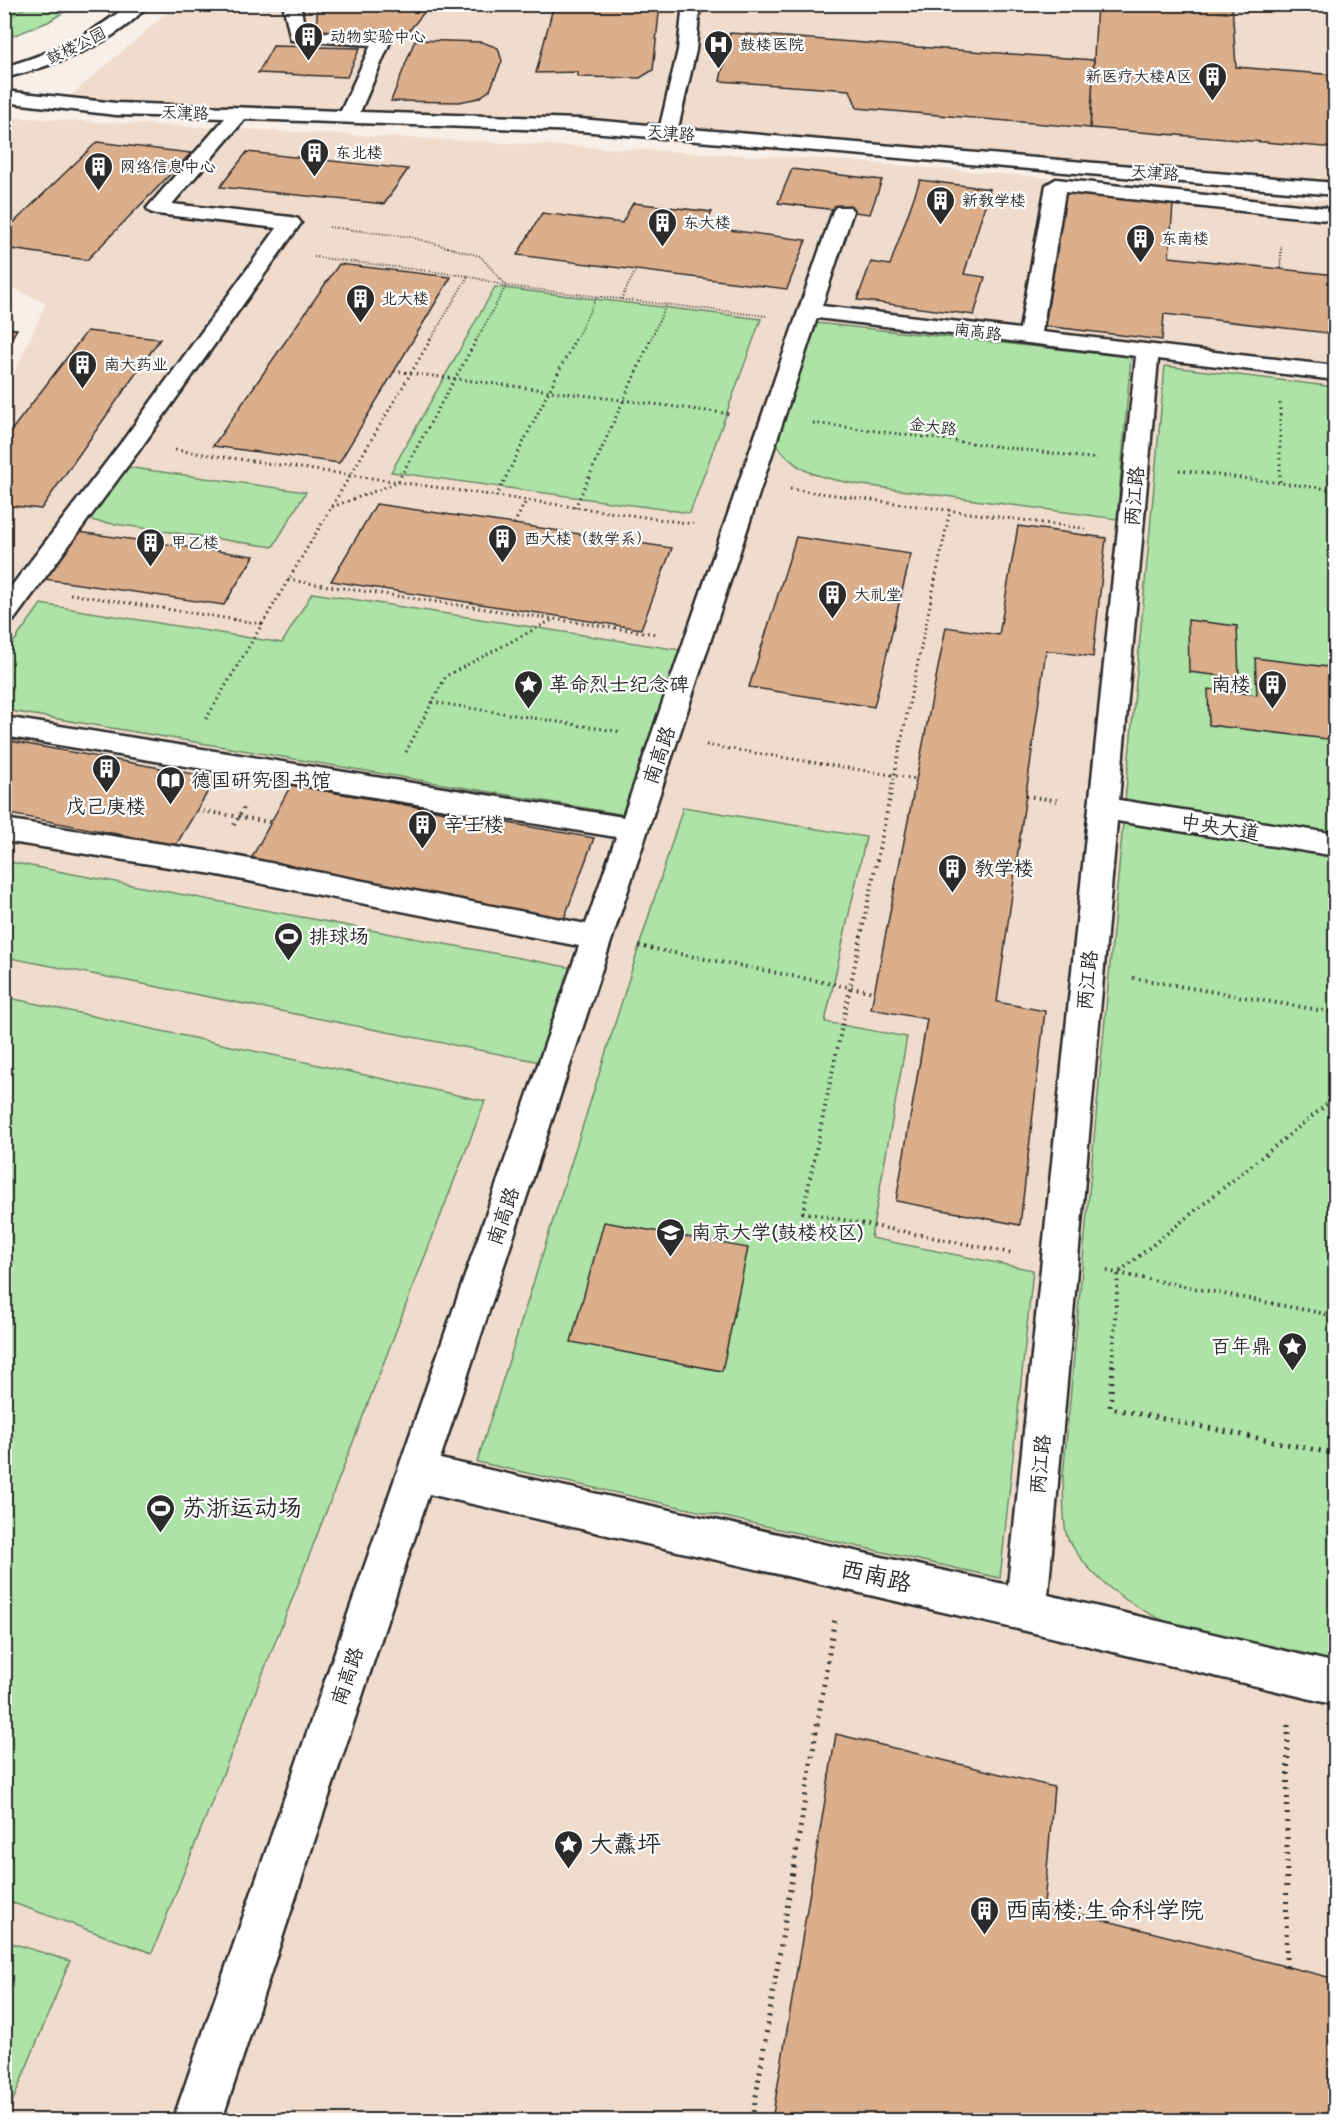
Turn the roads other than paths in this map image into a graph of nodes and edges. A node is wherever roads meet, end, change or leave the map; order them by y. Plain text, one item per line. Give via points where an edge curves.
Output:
1 (140, 4) edge
2 (291, 4) edge
3 (692, 4) edge
4 (4, 73) edge
5 (4, 96) edge
6 (239, 114) junction
7 (348, 117) junction
8 (668, 132) junction
9 (1335, 189) edge
10 (843, 211) dead end
11 (1335, 215) edge
12 (809, 311) junction
13 (1030, 337) junction
14 (1148, 351) junction
15 (1335, 373) edge
16 (4, 615) edge
17 (4, 726) edge
18 (1104, 808) junction
19 (634, 829) junction
20 (4, 830) edge
21 (1335, 845) edge
22 (597, 938) junction
23 (416, 1472) junction
24 (1026, 1610) junction
25 (1335, 1684) edge
26 (197, 2121) edge

1 - 4 street, 鼓楼公园 via 120,22 78,46
2 - 7 street via 297,36 382,40
3 - 8 street via 687,50
5 - 6 street, 天津路 via 116,109
6 - 7 street, 天津路
6 - 16 street via 157,208 291,223
7 - 8 street, 天津路
8 - 9 street, 天津路
10 - 12 street, 南高路
11 - 13 street via 1056,185
12 - 13 street, 南高路
12 - 19 street, 南高路
13 - 14 street, 南高路
14 - 15 street, 南高路
14 - 18 street, 两江路
17 - 19 street
18 - 21 street, 中央大道
18 - 24 street, 两江路
19 - 22 street, 南高路
20 - 22 street via 213,863
22 - 23 street, 南高路
23 - 24 street, 西南路
23 - 26 street, 南高路
24 - 25 street, 西南路

